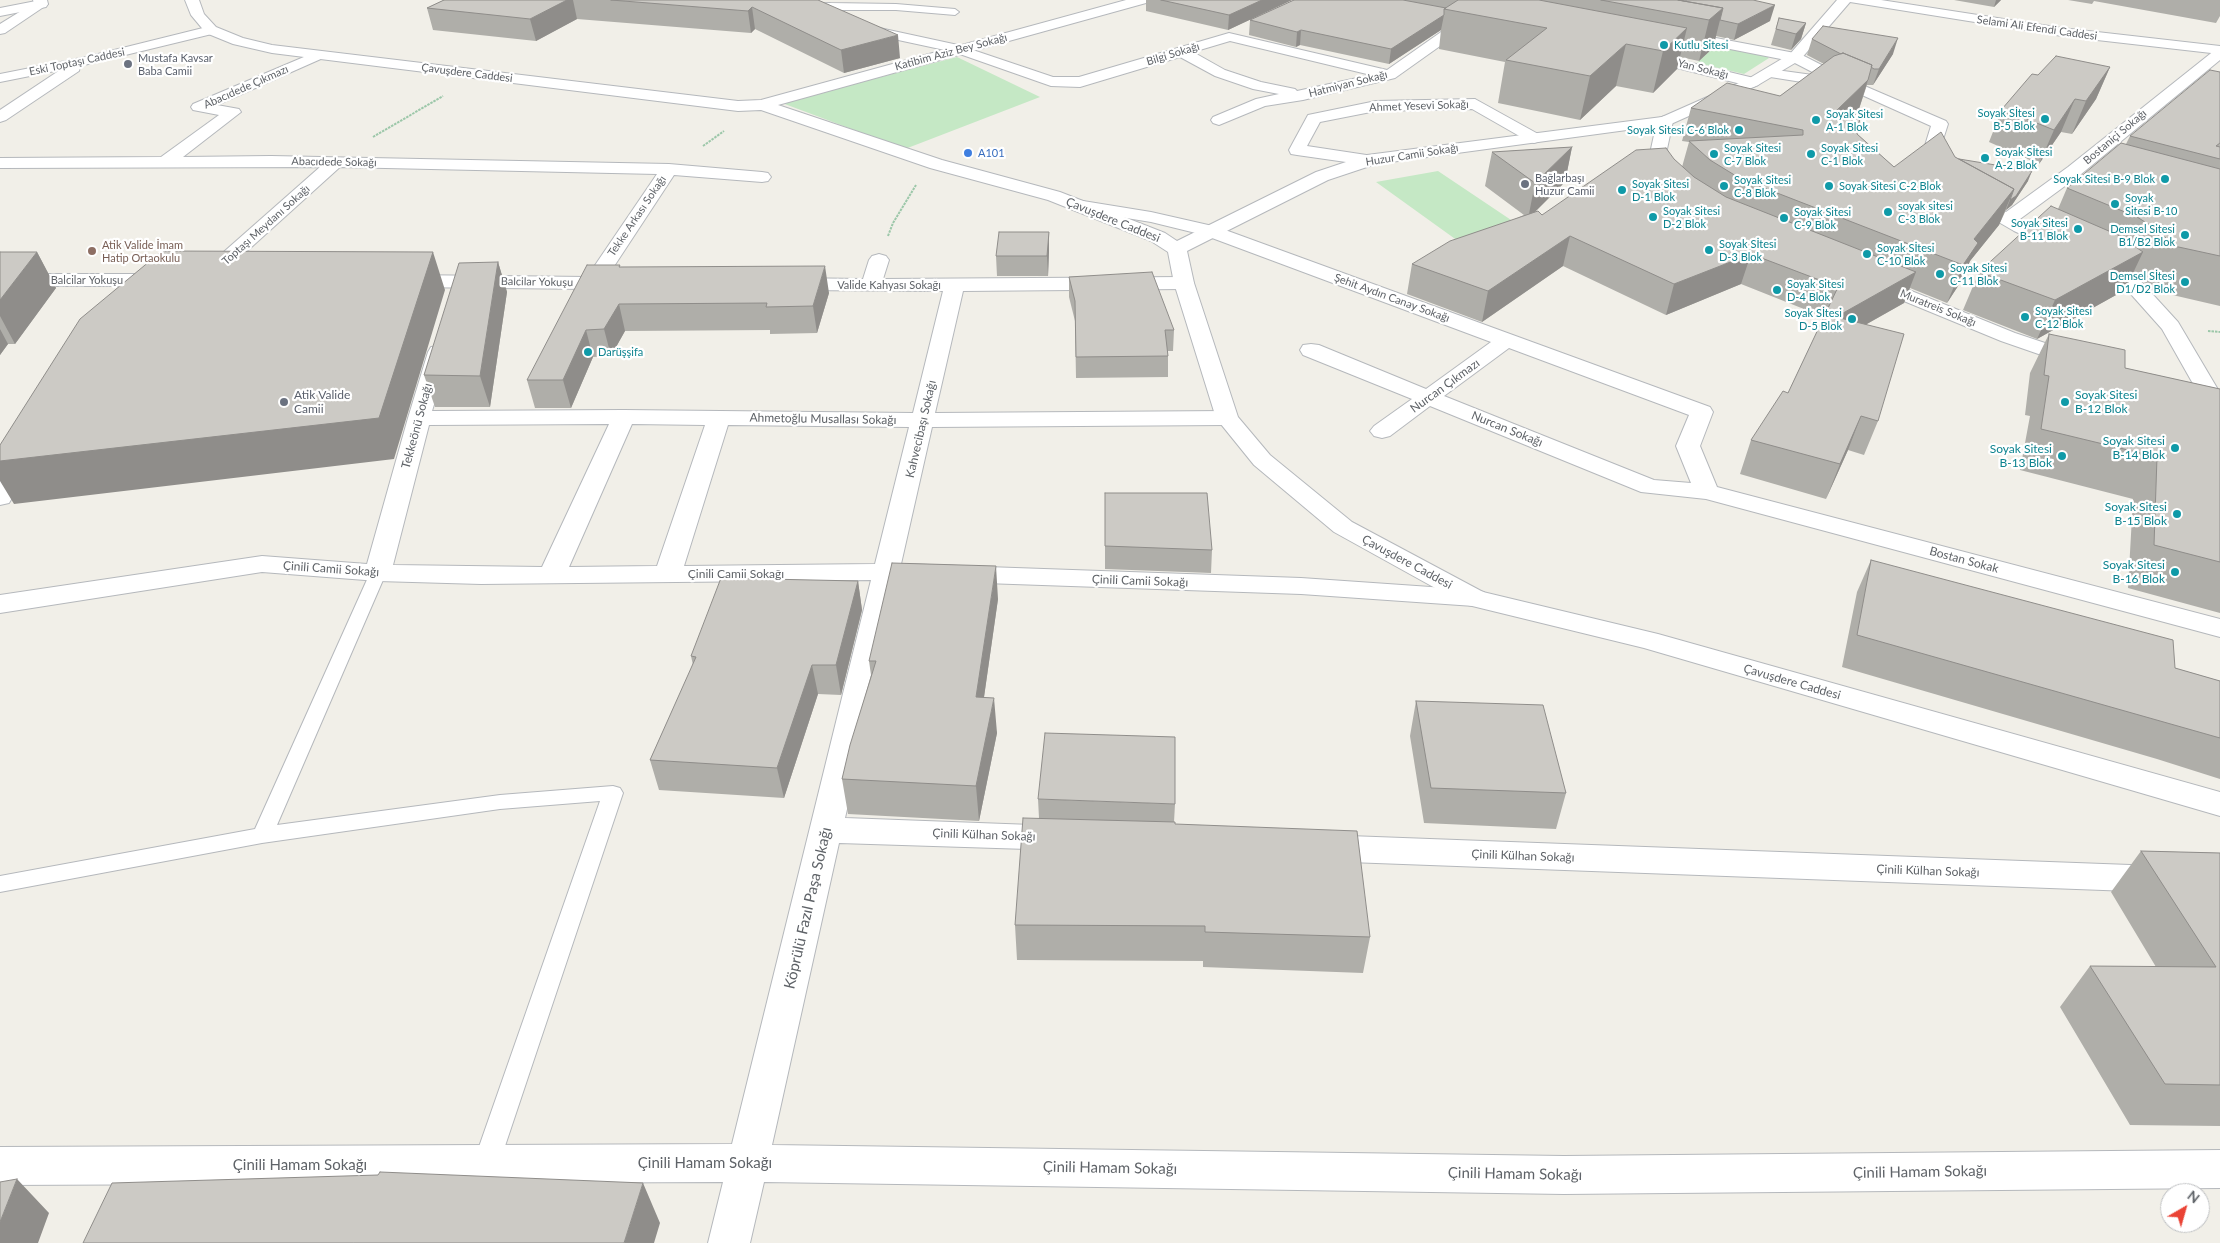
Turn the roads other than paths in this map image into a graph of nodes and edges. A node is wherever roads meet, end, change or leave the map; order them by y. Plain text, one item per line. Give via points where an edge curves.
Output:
1 (192, 0) edge
2 (1141, 0) edge
3 (1844, 0) edge
4 (1856, 0) edge
5 (40, 2) edge
6 (798, 8) joint
7 (0, 12) edge
8 (955, 12) dead end
9 (1447, 18) edge
10 (836, 20) edge
11 (1466, 22) junction
12 (227, 23) joint
13 (851, 25) edge
14 (1484, 25) edge
15 (1246, 29) dead end
16 (0, 30) edge
17 (211, 30) junction
18 (1661, 32) edge
19 (1229, 37) junction
20 (958, 49) junction
21 (1182, 52) junction
22 (1624, 52) edge
23 (2220, 52) edge
24 (318, 55) junction
25 (1795, 57) junction
26 (86, 61) junction
27 (498, 66) junction
28 (1769, 73) junction
29 (480, 75) junction
30 (1390, 75) junction
31 (0, 78) edge
32 (1752, 82) junction
33 (1848, 84) junction
34 (1303, 95) junction
35 (762, 105) junction
36 (0, 117) edge
37 (1219, 120) dead end
38 (1665, 121) junction
39 (1534, 138) junction
40 (1367, 160) junction
41 (165, 162) junction
42 (336, 162) junction
43 (0, 163) edge
44 (669, 169) junction
45 (2074, 171) junction
46 (762, 176) dead end
47 (2092, 176) edge
48 (1687, 194) edge
49 (1077, 204) junction
50 (2008, 219) junction
51 (1210, 231) junction
52 (1177, 249) junction
53 (878, 260) road end
54 (1852, 273) edge
55 (0, 280) edge
56 (159, 280) junction
57 (204, 280) junction
58 (233, 280) edge
59 (391, 281) edge
60 (1184, 282) junction
61 (593, 283) junction
62 (633, 283) edge
63 (772, 284) edge
64 (871, 284) junction
65 (954, 285) junction
66 (138, 301) edge
67 (444, 336) edge
68 (1507, 340) junction
69 (1311, 350) dead end
70 (2098, 369) edge
71 (1429, 397) junction
72 (2194, 405) edge
73 (2220, 413) edge
74 (624, 417) junction
75 (419, 418) junction
76 (719, 418) junction
77 (1227, 418) junction
78 (923, 420) junction
79 (1382, 431) dead end
80 (33, 441) edge
81 (1707, 492) junction
82 (0, 498) edge
83 (887, 572) junction
84 (378, 573) junction
85 (668, 574) junction
86 (552, 575) junction
87 (1474, 598) junction
88 (0, 604) edge
89 (2220, 628) edge
90 (2220, 804) edge
91 (827, 830) junction
92 (262, 835) junction
93 (1086, 839) edge
94 (1296, 847) edge
95 (2220, 877) edge
96 (0, 884) edge
97 (748, 1163) junction
98 (486, 1164) junction
99 (0, 1166) edge
100 (2220, 1169) edge
101 (729, 1243) edge

1 - 17 street via 198,15
2 - 20 street, Katibim Aziz Bey Sokağı
3 - 25 street, Huzur Camii Sokağı
4 - 23 street, Selami Ali Efendi Caddesi via 2062,32
5 - 7 street
5 - 16 street
6 - 8 lane via 896,7
6 - 10 street
9 - 11 street
11 - 14 street
11 - 30 street, Hatmiyan Sokağı
12 - 17 street, Eski Toptaşı Caddesi
12 - 27 street, Çavuşdere Caddesi via 273,43
13 - 20 street, Bilgi Sokağı
15 - 19 street
17 - 24 street, Çavuşdere Caddesi via 272,50
17 - 26 street, Eski Toptaşı Caddesi
18 - 25 street
19 - 21 street, Bilgi Sokağı
19 - 30 street
20 - 21 street, Bilgi Sokağı via 1051,81 1080,82
20 - 35 street, Katibim Aziz Bey Sokağı
21 - 34 street, Hatmiyan Sokağı via 1220,73 1258,86
22 - 32 street, Yan Sokağı
23 - 45 street, Bostaniçi Sokağı
24 - 29 street, Çavuşdere Caddesi
24 - 41 street, Abacıdede Çıkmazı via 199,107 233,112
25 - 28 street, Huzur Camii Sokağı
25 - 33 street
26 - 31 street, Eski Toptaşı Caddesi
26 - 36 street
27 - 29 street
27 - 35 street, Çavuşdere Caddesi via 754,98
28 - 32 street, Huzur Camii Sokağı
28 - 33 street
29 - 35 street, Çavuşdere Caddesi via 738,106
30 - 34 street, Hatmiyan Sokağı
32 - 38 street, Huzur Camii Sokağı
33 - 50 street via 1940,124 1932,152 1952,188
34 - 37 street, Hatmiyan Sokağı via 1261,102
35 - 49 street, Çavuşdere Caddesi via 936,164
38 - 39 street, Huzur Camii Sokağı
38 - 48 street via 1659,149 1660,164
39 - 40 street, Huzur Camii Sokağı
39 - 40 street, Ahmet Yesevi Sokağı via 1475,104 1376,106 1314,118 1297,150
40 - 51 street, Huzur Camii Sokağı via 1322,176
41 - 42 street, Abacıdede Sokağı
41 - 43 street, Abacıdede Sokağı
42 - 44 street, Abacıdede Sokağı
42 - 57 street, Toptaşı Meydanı Sokağı
44 - 46 street, Abacıdede Sokağı
44 - 61 street, Tekke Arkası Sokağı
45 - 47 lane
45 - 50 street, Bostaniçi Sokağı
49 - 51 street, Şehit Aydın Canay Sokağı
49 - 52 street, Çavuşdere Caddesi via 1158,237
50 - 73 street via 2108,266 2128,279 2171,326
51 - 52 street, Huzur Camii Sokağı
51 - 68 street, Şehit Aydın Canay Sokağı
52 - 60 street, Çavuşdere Caddesi
53 - 64 street
54 - 70 street, Muratreis Sokağı via 2008,337
55 - 56 street, Balcilar Yokuşu
56 - 57 street, Balcilar Yokuşu
56 - 66 street
57 - 58 street, Balcilar Yokuşu
59 - 61 street, Balcilar Yokuşu via 457,290
60 - 65 street, Valide Kahyası Sokağı
60 - 77 street, Çavuşdere Caddesi
61 - 62 street
63 - 64 street, Valide Kahyası Sokağı
64 - 65 street, Valide Kahyası Sokağı
65 - 78 street, Kahvecibaşı Sokağı
67 - 75 street, Tekkeönü Sokağı
68 - 71 street, Nurcan Çıkmazı
68 - 81 street, Şehit Aydın Canay Sokağı via 1702,412 1688,446
69 - 71 street, Nurcan Sokağı
71 - 79 street, Nurcan Çıkmazı
71 - 81 street, Nurcan Sokağı via 1650,487
72 - 73 street
74 - 75 street, Ahmetoğlu Musallası Sokağı
74 - 76 street, Ahmetoğlu Musallası Sokağı
74 - 86 street
75 - 84 street, Tekkeönü Sokağı
76 - 78 street, Ahmetoğlu Musallası Sokağı
76 - 85 street
77 - 78 street, Ahmetoğlu Musallası Sokağı
77 - 87 street, Çavuşdere Caddesi via 1262,460 1343,527
78 - 83 street, Kahvecibaşı Sokağı
80 - 82 street
81 - 89 street, Bostan Sokak
83 - 85 street, Çinili Camii Sokağı
83 - 87 street, Çinili Camii Sokağı via 1301,586
83 - 91 street, Köprülü Fazıl Paşa Sokağı
84 - 86 street, Çinili Camii Sokağı
84 - 88 street, Çinili Camii Sokağı via 262,564
84 - 92 lane
85 - 86 street, Çinili Camii Sokağı
87 - 90 street, Çavuşdere Caddesi via 1648,640
91 - 93 street, Çinili Külhan Sokağı
91 - 97 street, Köprülü Fazıl Paşa Sokağı
92 - 96 lane
92 - 98 lane via 500,802 613,793
94 - 95 street, Çinili Külhan Sokağı via 2184,880
97 - 98 street, Çinili Hamam Sokağı
97 - 100 street, Çinili Hamam Sokağı via 1564,1175
97 - 101 street, Köprülü Fazıl Paşa Sokağı
98 - 99 street, Çinili Hamam Sokağı

